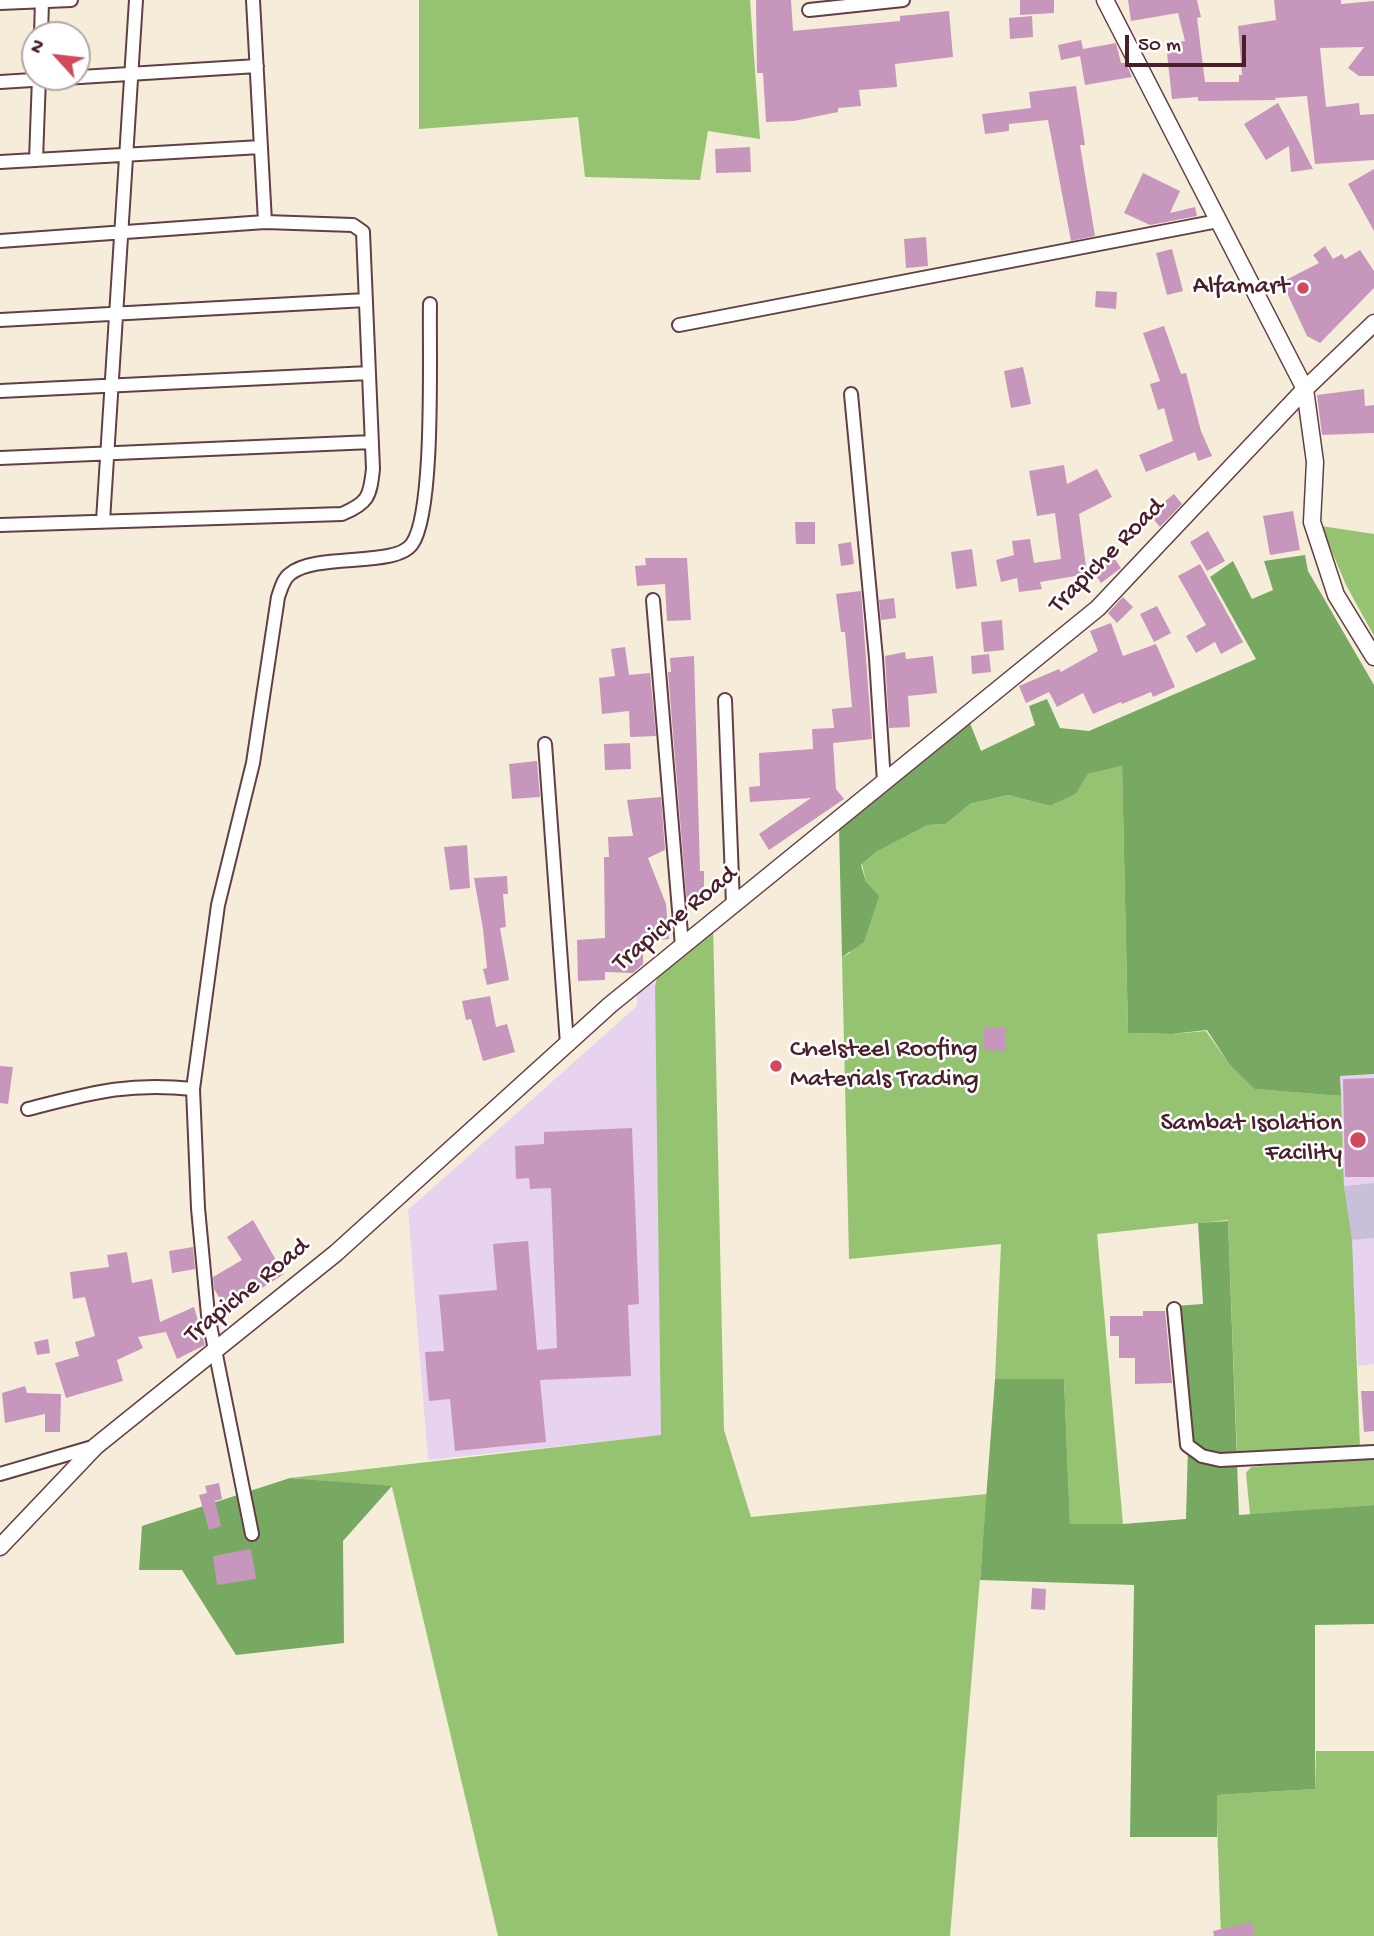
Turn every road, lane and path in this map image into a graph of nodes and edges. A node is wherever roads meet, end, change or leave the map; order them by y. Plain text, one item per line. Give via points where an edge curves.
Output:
1 (71, 0) edge
2 (136, 0) edge
3 (253, 0) edge
4 (903, 0) edge
5 (1105, 0) edge
6 (42, 1) edge
7 (0, 3) edge
8 (809, 10) dead end
9 (41, 21) edge
10 (257, 66) junction
11 (132, 74) junction
12 (91, 76) edge
13 (21, 80) edge
14 (0, 82) edge
15 (39, 91) edge
16 (261, 147) junction
17 (126, 155) junction
18 (36, 160) junction
19 (0, 162) edge
20 (1218, 221) junction
21 (265, 222) junction
22 (121, 233) junction
23 (0, 241) edge
24 (366, 300) junction
25 (430, 304) dead end
26 (116, 314) junction
27 (0, 320) edge
28 (1374, 323) edge
29 (679, 325) dead end
30 (369, 373) junction
31 (111, 385) junction
32 (1304, 389) junction
33 (0, 391) edge
34 (851, 394) dead end
35 (372, 442) junction
36 (107, 454) junction
37 (0, 458) edge
38 (103, 521) junction
39 (0, 525) edge
40 (653, 600) dead end
41 (1374, 657) edge
42 (725, 700) dead end
43 (544, 744) dead end
44 (884, 782) junction
45 (733, 904) junction
46 (682, 946) junction
47 (567, 1044) junction
48 (193, 1089) junction
49 (28, 1109) dead end
50 (1174, 1308) dead end
51 (214, 1351) junction
52 (96, 1446) junction
53 (1374, 1452) edge
54 (0, 1474) edge
55 (252, 1534) dead end
56 (0, 1547) edge

1 - 6 street
2 - 11 street
3 - 10 street
4 - 8 street
5 - 20 street
6 - 7 street
6 - 9 street
10 - 11 street
10 - 16 street
11 - 12 street
11 - 17 street
13 - 14 street
15 - 18 street
16 - 17 street
16 - 21 street
17 - 18 street
17 - 22 street
18 - 19 street
20 - 29 street
20 - 32 street
21 - 22 street
21 - 24 street via 359,228 363,232
22 - 23 street
22 - 26 street
24 - 26 street
24 - 30 street
25 - 48 street via 426,498 412,544 398,554 308,565 290,573 278,597 253,763 218,905
26 - 27 street
26 - 31 street
28 - 32 street, Trapiche Road
30 - 31 street
30 - 35 street
31 - 33 street
31 - 36 street
32 - 41 street via 1315,462 1311,522 1336,595
32 - 44 street, Trapiche Road via 1098,608
34 - 44 street
35 - 36 street
35 - 38 street via 371,490 363,505 342,514
36 - 37 street
36 - 38 street
38 - 39 street
40 - 46 street
42 - 45 street
43 - 47 street
44 - 45 street, Trapiche Road
45 - 46 street, Trapiche Road
46 - 47 street, Trapiche Road
47 - 51 street, Trapiche Road via 336,1253
48 - 49 street via 112,1087
48 - 51 street via 198,1208
50 - 53 street via 1187,1445 1195,1452 1220,1460
51 - 52 street, Trapiche Road
51 - 55 street
52 - 54 street
52 - 56 street, Trapiche Road

